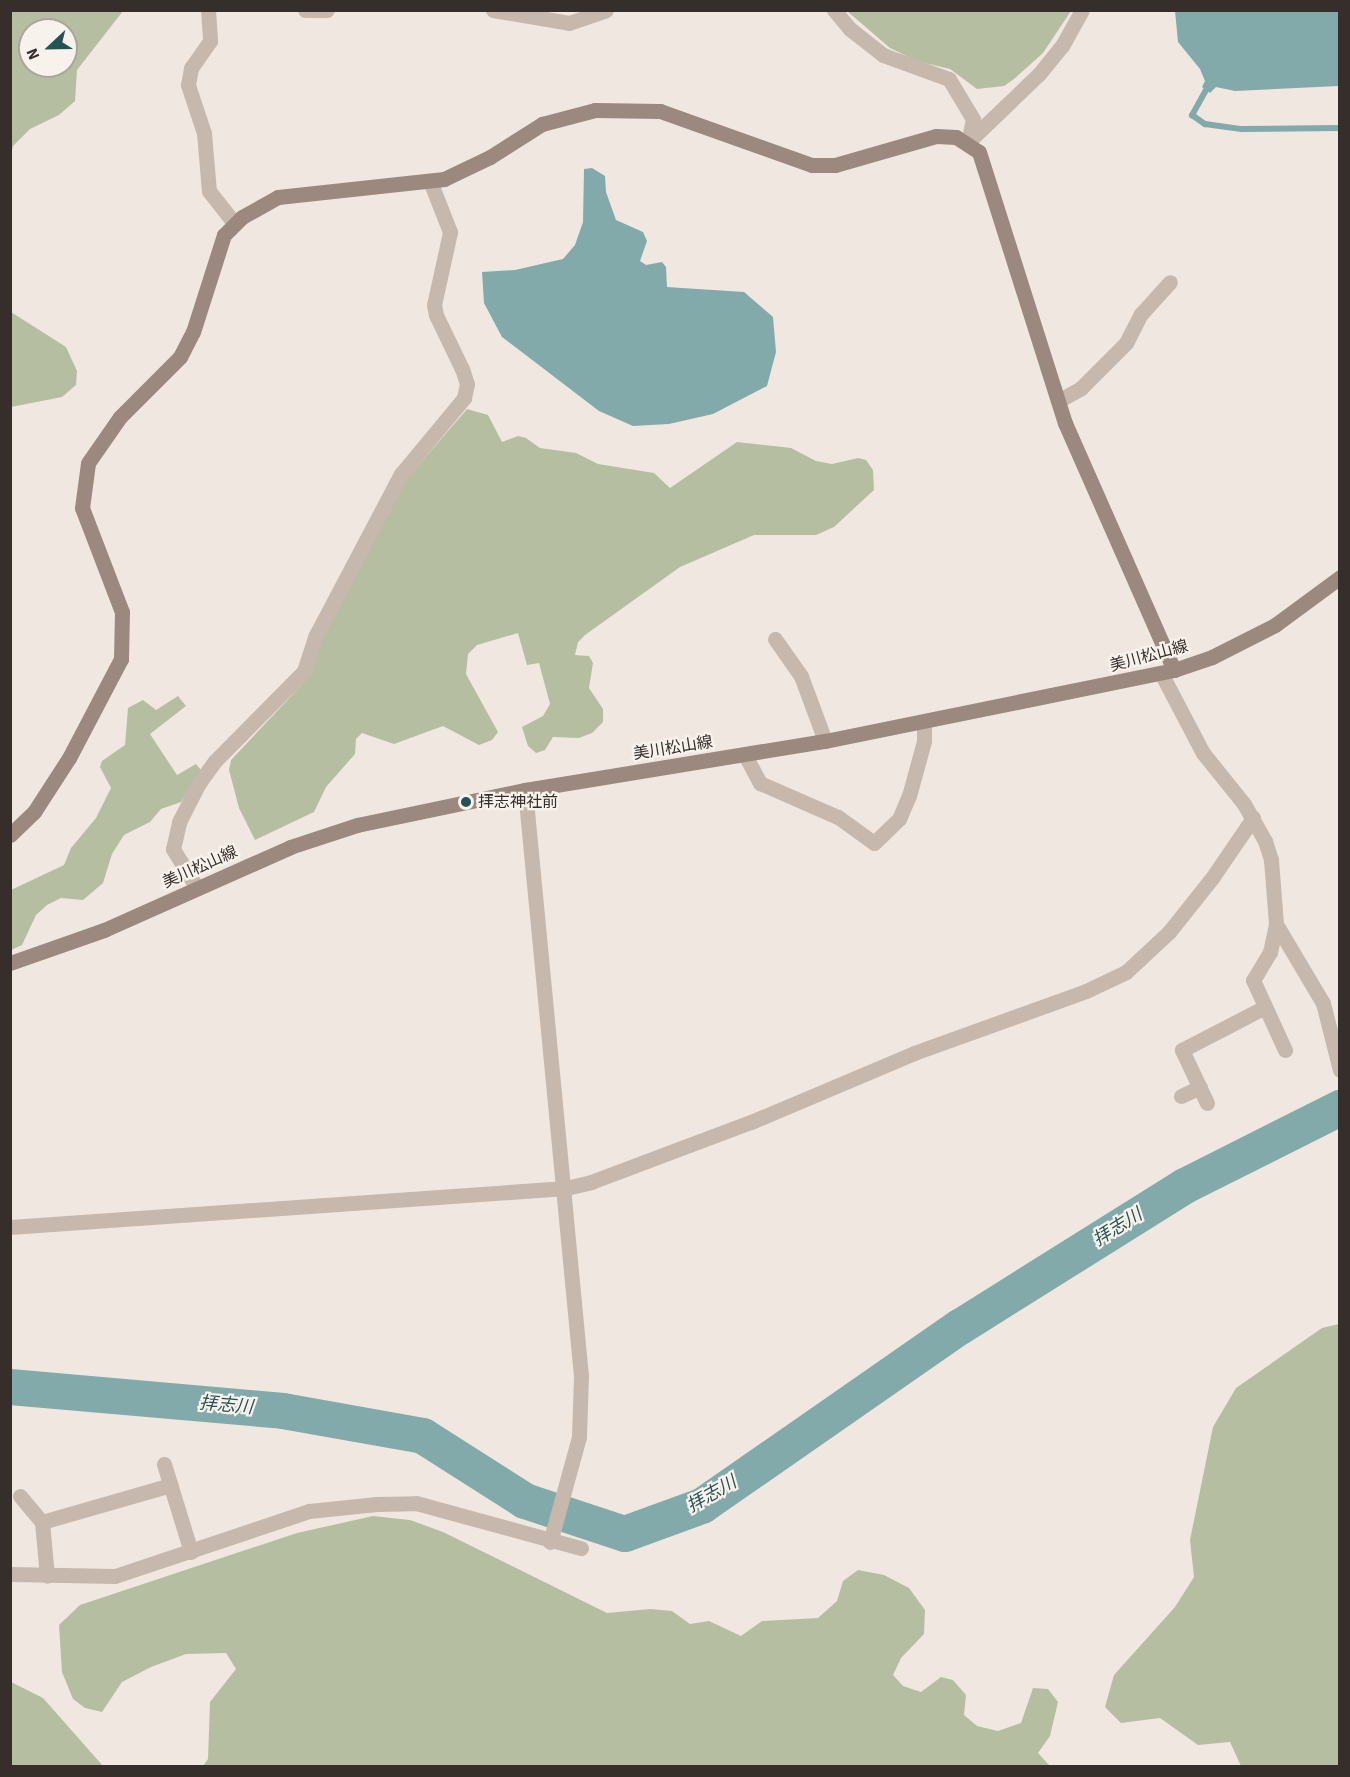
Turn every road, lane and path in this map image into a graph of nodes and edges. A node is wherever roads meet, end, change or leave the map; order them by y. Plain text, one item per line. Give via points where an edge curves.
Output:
1 (208, 10) edge
2 (305, 10) edge
3 (327, 10) edge
4 (493, 10) edge
5 (606, 10) edge
6 (834, 10) edge
7 (1082, 10) edge
8 (968, 142) junction
9 (430, 181) junction
10 (235, 224) junction
11 (1170, 282) dead end
12 (1058, 401) junction
13 (1340, 577) edge
14 (775, 639) dead end
15 (1167, 672) junction
16 (924, 722) junction
17 (825, 741) junction
18 (745, 755) junction
19 (525, 790) junction
20 (1253, 818) junction
21 (10, 835) edge
22 (197, 888) junction
23 (1276, 924) junction
24 (10, 963) edge
25 (1265, 1007) junction
26 (1285, 1050) dead end
27 (1340, 1070) edge
28 (1200, 1087) junction
29 (1181, 1096) dead end
30 (1207, 1102) dead end
31 (566, 1188) junction
32 (10, 1227) edge
33 (165, 1464) dead end
34 (171, 1485) junction
35 (20, 1496) dead end
36 (42, 1522) junction
37 (551, 1538) junction
38 (581, 1548) dead end
39 (191, 1552) junction
40 (10, 1574) edge
41 (47, 1576) junction

1 - 10 street via 210,41 191,68 188,85 204,133 209,191
2 - 3 street
4 - 5 street via 569,23
6 - 8 street via 850,29 883,54 949,79 974,119
7 - 8 street via 1040,74
8 - 9 street via 936,136 835,165 812,165 660,111 624,108 568,115 542,124 466,171
8 - 12 street via 987,168
9 - 10 street via 278,197 259,205
9 - 22 street via 450,232 434,305 467,384 464,398 401,474 316,635 304,670 215,761 199,783 179,822 173,849
10 - 21 street via 224,235 213,260 201,310 180,357 120,417 98,443 88,463 82,508 122,612 121,659 69,758 34,812
11 - 12 street via 1141,314 1126,344 1082,388
12 - 15 street
13 - 15 street, 美川松山線 via 1266,630 1212,657
14 - 17 street via 801,676
15 - 16 street, 美川松山線
15 - 20 street via 1203,753
16 - 17 street, 美川松山線
16 - 18 street via 924,741 909,796 899,819 874,843 838,817 760,783
17 - 18 street, 美川松山線
18 - 19 street, 美川松山線
19 - 22 street, 美川松山線 via 357,825 290,847
19 - 31 street
20 - 23 street via 1271,860
20 - 31 street via 1169,932 1126,972 1086,992 914,1053 751,1122
22 - 24 street, 美川松山線 via 60,948
23 - 25 street via 1270,952 1252,980
23 - 27 street via 1323,1003
25 - 26 street
25 - 28 street via 1182,1050
28 - 29 street
28 - 30 street
31 - 32 street
31 - 37 street via 581,1398 579,1437
33 - 34 street
34 - 36 street
34 - 39 street
35 - 36 street
36 - 41 street
37 - 38 street
37 - 39 street via 416,1503 309,1511
39 - 41 street via 114,1576
40 - 41 street

